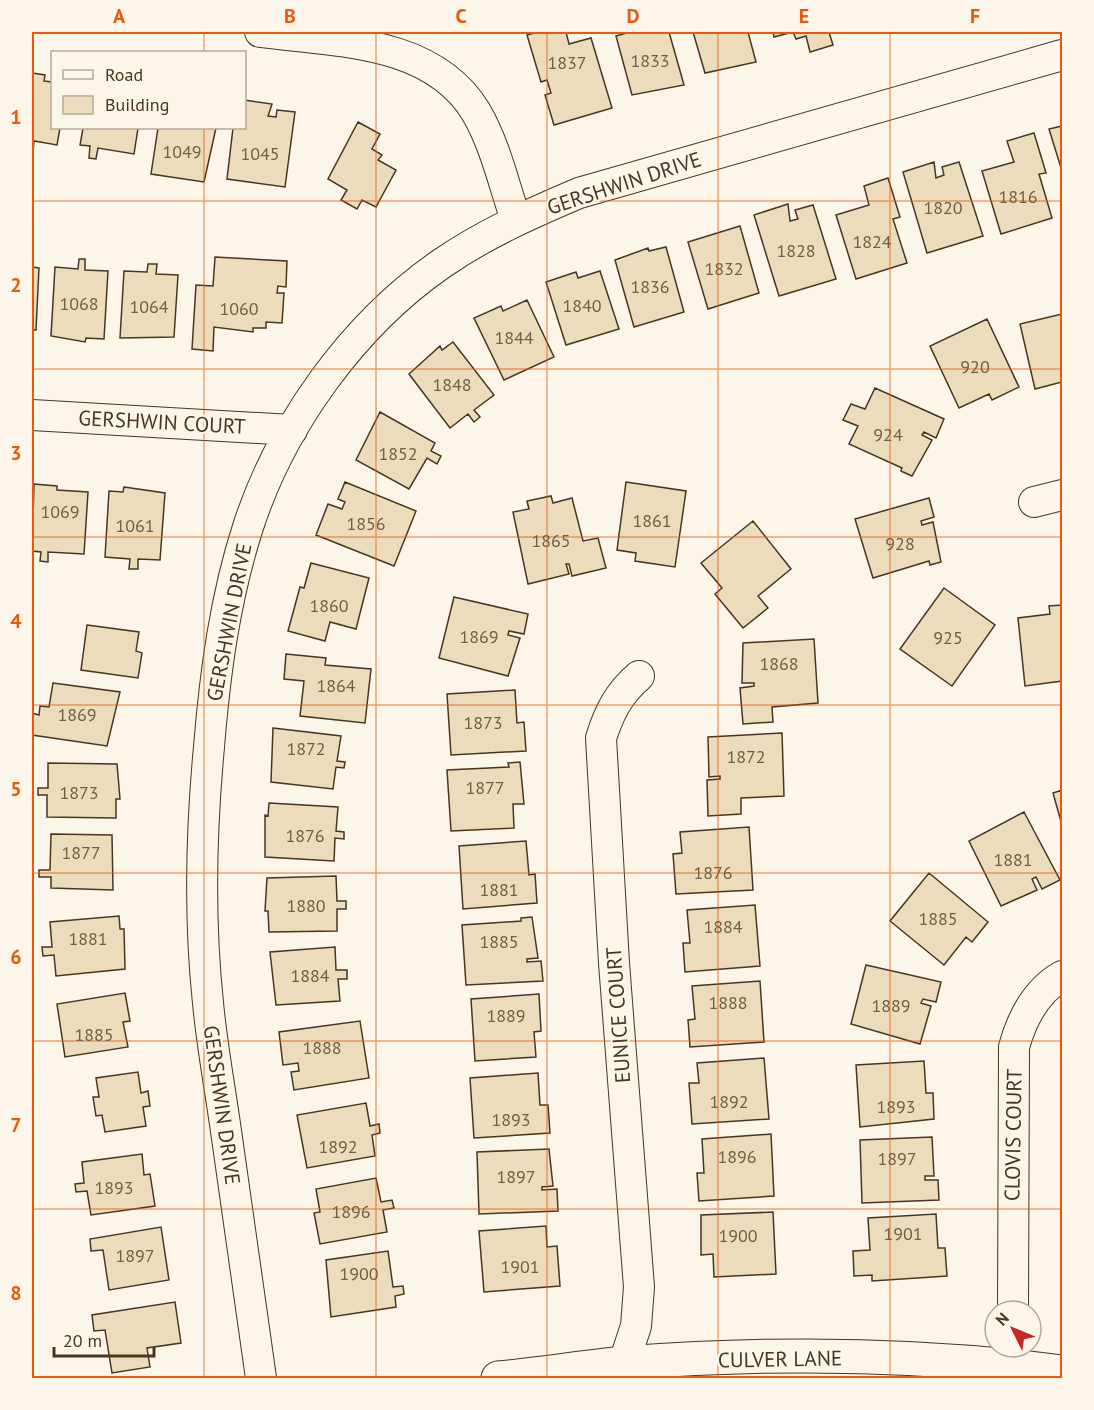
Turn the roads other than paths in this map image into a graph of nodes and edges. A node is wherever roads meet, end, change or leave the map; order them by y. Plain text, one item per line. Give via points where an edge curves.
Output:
1 (260, 32) edge
2 (1062, 55) edge
3 (516, 220) junction
4 (32, 415) edge
5 (292, 430) junction
6 (639, 676) dead end
7 (1062, 976) edge
8 (1012, 1299) edge
9 (983, 1357) edge
10 (1022, 1359) edge
11 (622, 1371) edge
12 (1062, 1372) edge
13 (261, 1378) edge
14 (498, 1378) edge

1 - 3 street via 392,50 423,62 450,81 476,111
2 - 3 street, GERSHWIN DRIVE via 579,193
3 - 5 street, GERSHWIN DRIVE via 442,263 410,288 356,342
4 - 5 street, GERSHWIN COURT
5 - 13 street, GERSHWIN DRIVE via 248,526 231,590 214,687 203,813 202,897 208,1003
6 - 11 street, EUNICE COURT via 610,711 601,738 639,1287 636,1326
7 - 8 street, CLOVIS COURT via 1035,1000 1020,1025 1014,1047
9 - 11 street, CULVER LANE via 781,1357
10 - 12 street, CULVER LANE
11 - 14 street, CULVER LANE

